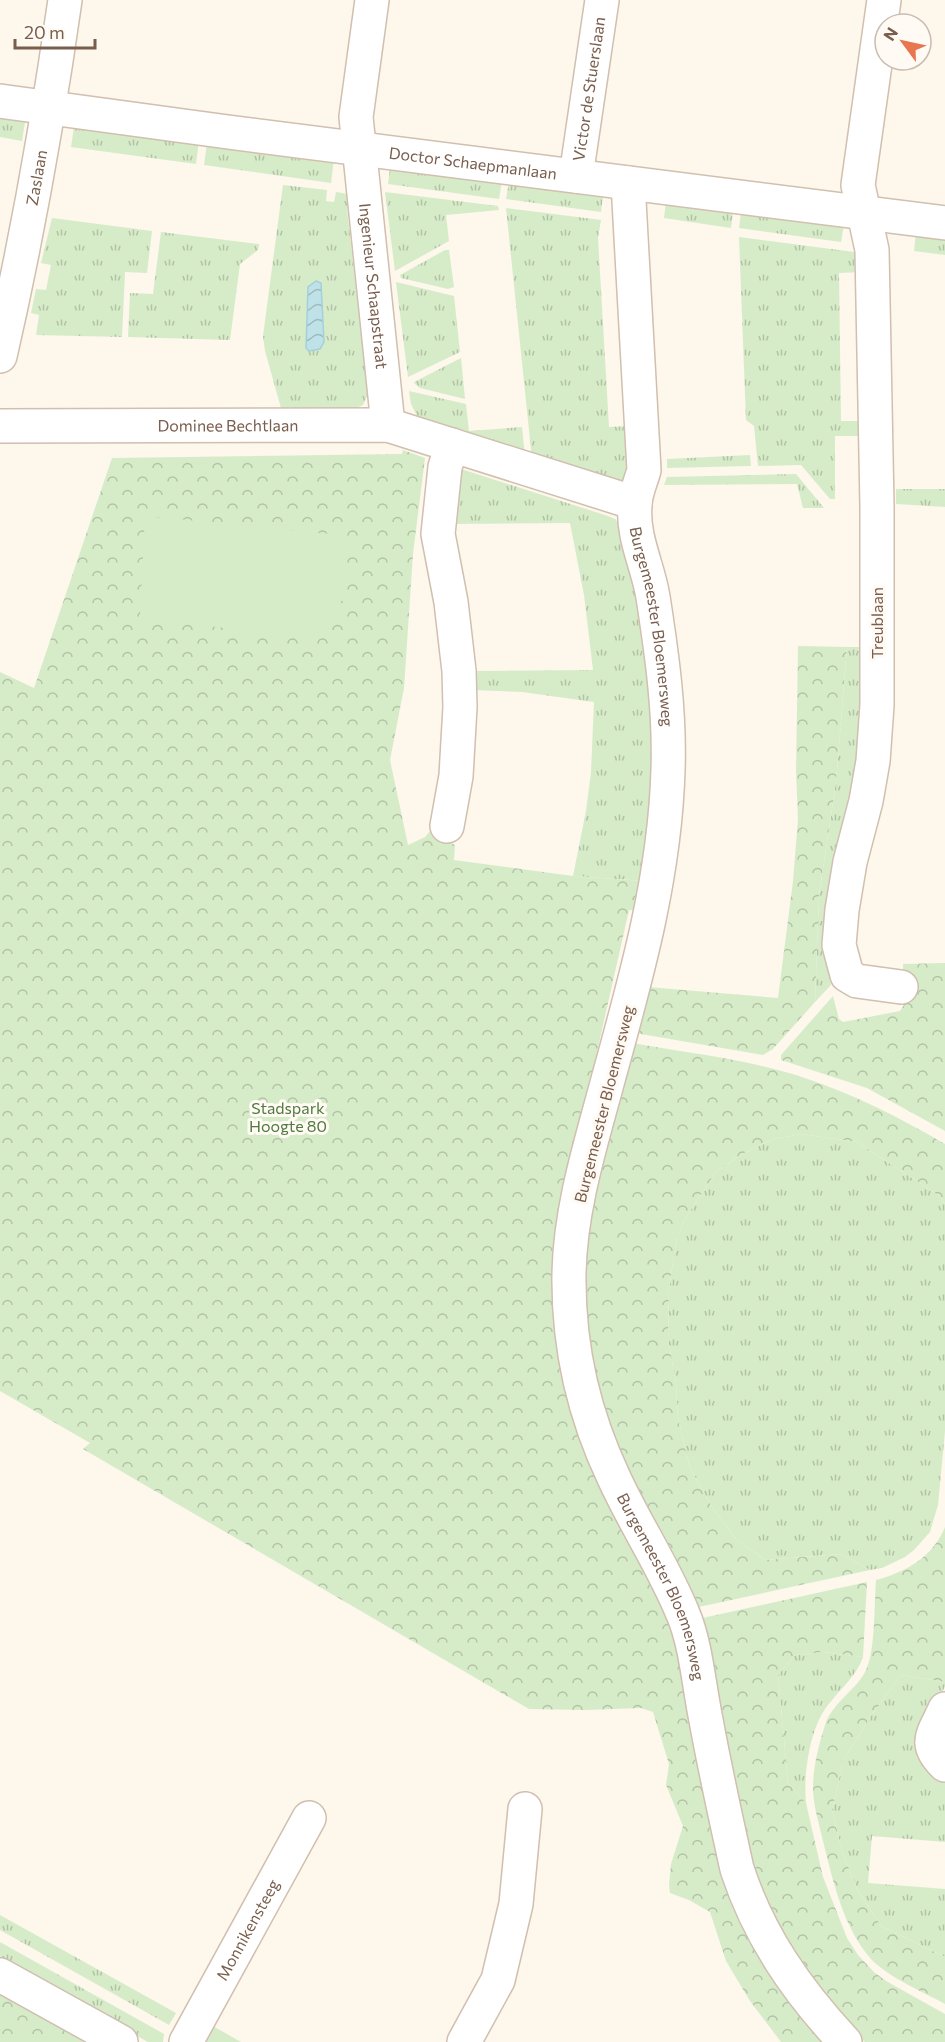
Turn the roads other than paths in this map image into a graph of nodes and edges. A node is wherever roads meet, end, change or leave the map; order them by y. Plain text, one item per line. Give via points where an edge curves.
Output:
1 (65, 0) edge
2 (372, 0) edge
3 (602, 0) edge
4 (884, 0) edge
5 (0, 101) edge
6 (50, 107) junction
7 (358, 147) junction
8 (576, 176) junction
9 (628, 183) junction
10 (864, 212) junction
11 (945, 223) edge
12 (7, 296) edge
13 (0, 356) edge
14 (388, 425) junction
15 (0, 426) edge
16 (452, 445) junction
17 (634, 503) junction
18 (447, 826) dead end
19 (901, 987) dead end
20 (945, 1709) edge
21 (945, 1765) edge
22 (525, 1809) dead end
23 (309, 1818) dead end
24 (0, 1975) edge
25 (121, 2042) edge
26 (186, 2042) edge
27 (464, 2042) edge
28 (846, 2042) edge

1 - 6 street, Zaslaan
2 - 7 street, Ingenieur Schaapstraat via 356,117
3 - 8 street, Victor de Stuerslaan
4 - 10 street via 858,185
5 - 6 street, Doctor Schaepmanlaan
6 - 7 street, Doctor Schaepmanlaan
6 - 12 street, Zaslaan
7 - 8 street, Doctor Schaepmanlaan
7 - 14 street, Ingenieur Schaapstraat
8 - 9 street, Doctor Schaepmanlaan
9 - 10 street, Doctor Schaepmanlaan
9 - 17 street, Burgemeester Bloemersweg via 644,470
10 - 11 street, Doctor Schaepmanlaan
10 - 19 street, Treublaan via 872,250 877,705 873,761 850,862 839,945 847,975 857,981
12 - 13 street, Zaslaan
14 - 15 street, Dominee Bechtlaan
14 - 16 street, Dominee Bechtlaan
16 - 17 street, Dominee Bechtlaan
16 - 18 street via 438,534 451,602 460,695 459,741
17 - 28 street, Burgemeester Bloemersweg via 636,534 651,586 665,679 668,769 657,883 641,959 589,1149 573,1228 569,1272 577,1371 599,1446 684,1616 736,1869 748,1903 794,1983
20 - 21 street via 931,1747
22 - 27 street via 516,1904 498,1980
23 - 26 street, Monnikensteeg
24 - 25 street

